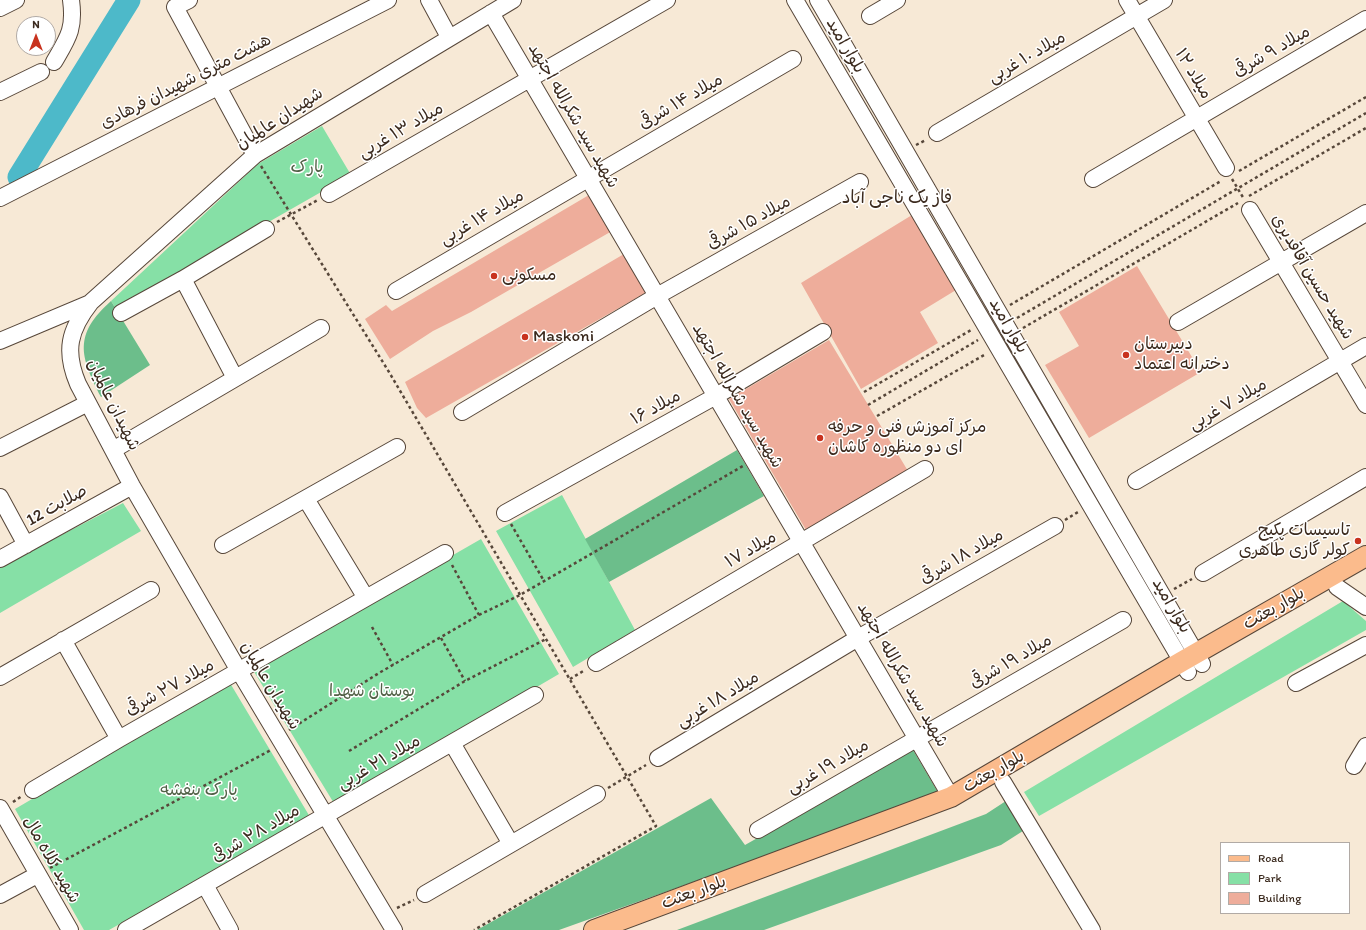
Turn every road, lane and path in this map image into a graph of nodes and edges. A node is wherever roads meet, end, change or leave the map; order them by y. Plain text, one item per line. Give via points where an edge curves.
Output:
1 (16, 0) edge
2 (71, 0) edge
3 (388, 0) edge
4 (429, 0) edge
5 (514, 0) edge
6 (668, 0) edge
7 (795, 0) edge
8 (818, 0) edge
9 (897, 0) edge
10 (1126, 0) edge
11 (1164, 0) edge
12 (182, 4) edge
13 (0, 8) edge
14 (491, 13) junction
15 (870, 16) dead end
16 (1136, 16) junction
17 (1366, 19) edge
18 (450, 37) junction
19 (792, 59) dead end
20 (54, 62) dead end
21 (41, 72) dead end
22 (530, 80) junction
23 (218, 87) junction
24 (0, 92) edge
25 (1366, 97) edge
26 (1366, 113) edge
27 (1196, 118) junction
28 (1366, 128) edge
29 (937, 133) joint
30 (906, 151) junction
31 (256, 158) junction
32 (1228, 172) junction
33 (588, 178) junction
34 (1093, 179) dead end
35 (860, 182) dead end
36 (1238, 188) junction
37 (329, 194) joint
38 (0, 198) edge
39 (1247, 204) junction
40 (1366, 212) edge
41 (291, 214) junction
42 (266, 229) dead end
43 (1281, 262) junction
44 (183, 278) junction
45 (396, 291) dead end
46 (988, 294) junction
47 (657, 296) junction
48 (91, 302) junction
49 (973, 304) junction
50 (1006, 307) dead end
51 (121, 313) dead end
52 (1013, 320) dead end
53 (1178, 322) dead end
54 (978, 326) dead end
55 (321, 328) dead end
56 (1020, 331) dead end
57 (823, 332) dead end
58 (984, 337) dead end
59 (0, 341) edge
60 (1366, 346) edge
61 (992, 350) dead end
62 (1025, 357) junction
63 (1340, 361) junction
64 (1010, 367) junction
65 (235, 378) junction
66 (864, 392) dead end
67 (716, 396) junction
68 (88, 403) junction
69 (868, 405) dead end
70 (1366, 406) edge
71 (462, 412) dead end
72 (877, 416) dead end
73 (397, 447) dead end
74 (0, 448) edge
75 (113, 450) junction
76 (753, 460) junction
77 (925, 469) dead end
78 (1366, 477) edge
79 (1136, 481) dead end
80 (132, 486) junction
81 (0, 497) edge
82 (306, 499) junction
83 (1084, 509) dead end
84 (505, 513) joint
85 (1055, 526) joint
86 (802, 542) junction
87 (26, 545) junction
88 (223, 545) dead end
89 (445, 553) joint
90 (1366, 556) edge
91 (0, 559) edge
92 (1366, 571) edge
93 (1203, 573) joint
94 (544, 581) junction
95 (1337, 587) junction
96 (151, 590) dead end
97 (1172, 590) dead end
98 (520, 595) junction
99 (366, 598) junction
100 (1366, 607) edge
101 (479, 615) junction
102 (1123, 620) dead end
103 (372, 627) dead end
104 (441, 638) junction
105 (858, 638) junction
106 (546, 639) junction
107 (63, 640) junction
108 (1366, 645) edge
109 (596, 663) joint
110 (1192, 663) junction
111 (393, 665) junction
112 (239, 671) junction
113 (0, 677) edge
114 (570, 679) junction
115 (466, 681) junction
116 (1296, 683) dead end
117 (535, 695) dead end
118 (287, 731) dead end
119 (916, 738) junction
120 (119, 739) junction
121 (452, 743) junction
122 (1366, 746) edge
123 (274, 748) dead end
124 (349, 751) dead end
125 (658, 758) joint
126 (1354, 766) dead end
127 (627, 776) junction
128 (1003, 782) junction
129 (33, 790) joint
130 (597, 794) joint
131 (952, 797) junction
132 (0, 809) edge
133 (326, 816) junction
134 (758, 830) dead end
135 (511, 844) junction
136 (37, 875) junction
137 (205, 885) junction
138 (425, 894) joint
139 (0, 895) edge
140 (393, 910) dead end
141 (70, 930) edge
142 (126, 930) edge
143 (230, 930) edge
144 (394, 930) edge
145 (474, 930) edge
146 (594, 930) edge
147 (630, 930) edge
148 (1092, 930) edge

1 - 13 street
2 - 20 street via 73,14 70,36
3 - 23 street, هشت متری شهیدان فرهادی
4 - 18 street
5 - 14 street, شهیدان عالمیان
6 - 22 street, میلاد ۱۳ غربی
7 - 49 street, بلوار امید
8 - 30 street, بلوار امید
9 - 15 street
10 - 16 street, میلاد ۱۲
11 - 16 street, میلاد ۱۰ غربی
12 - 23 street
14 - 18 street, شهیدان عالمیان
14 - 22 street, شهید سید شکرالله اجتهد
16 - 27 street, میلاد ۱۲
16 - 29 street, میلاد ۱۰ غربی
17 - 27 street, میلاد ۹ شرقی
18 - 31 street, شهیدان عالمیان
19 - 33 street, میلاد ۱۴ شرقی
21 - 24 street
22 - 33 street, شهید سید شکرالله اجتهد
22 - 37 street, میلاد ۱۳ غربی
23 - 31 street
23 - 38 street, هشت متری شهیدان فرهادی
25 - 32 path
26 - 36 path
27 - 32 street, میلاد ۱۲
27 - 34 street, میلاد ۹ شرقی
28 - 39 path
29 - 30 path
30 - 46 street, بلوار امید
31 - 41 path
31 - 48 street, شهیدان عالمیان
32 - 36 path
32 - 50 path
33 - 45 street, میلاد ۱۴ غربی
33 - 47 street, شهید سید شکرالله اجتهد
35 - 47 street, میلاد ۱۵ شرقی
36 - 39 path
36 - 52 path
37 - 41 path
39 - 43 street, شهید حسین آقاقدیری
39 - 56 path
40 - 43 street
41 - 98 path via 389,372
42 - 44 street
43 - 53 street
43 - 63 street, شهید حسین آقاقدیری
44 - 51 street
44 - 65 street
46 - 49 street
46 - 62 street, بلوار امید
47 - 67 street, شهید سید شکرالله اجتهد
47 - 71 street, میلاد ۱۵ شرقی
48 - 59 street
48 - 68 street, شهیدان عالمیان via 75,327 69,355
49 - 64 street, بلوار امید
54 - 66 path
55 - 65 street
57 - 67 street, میلاد ۱۶
58 - 69 path
60 - 63 street, میلاد ۷ غربی
61 - 72 path
62 - 64 street
62 - 110 street, بلوار امید
63 - 70 street, شهید حسین آقاقدیری
63 - 79 street, میلاد ۷ غربی
64 - 110 street, بلوار امید
65 - 75 street
67 - 76 street, شهید سید شکرالله اجتهد
67 - 84 street, میلاد ۱۶
68 - 74 street
68 - 75 street, شهیدان عالمیان
73 - 82 street
75 - 80 street, شهیدان عالمیان
76 - 86 street, شهید سید شکرالله اجتهد
76 - 94 path
77 - 86 street, میلاد ۱۷
78 - 93 street
80 - 87 street, صلابت 12
80 - 112 street, شهیدان عالمیان
81 - 87 street
82 - 88 street
82 - 99 street
83 - 85 path
84 - 94 path
85 - 105 street, میلاد ۱۸ شرقی
86 - 105 street, شهید سید شکرالله اجتهد
86 - 109 street, میلاد ۱۷
87 - 91 street, صلابت 12
89 - 99 street, میلاد ۲۷ شرقی
89 - 101 path
90 - 110 main road, بلوار بعثت
92 - 95 main road, بلوار بعثت
93 - 97 path
94 - 98 path
95 - 100 street
95 - 110 main road, بلوار بعثت
96 - 107 street
98 - 101 path
98 - 106 path
99 - 112 street, میلاد ۲۷ شرقی
101 - 104 path
102 - 119 street, میلاد ۱۹ شرقی
103 - 111 path
104 - 111 path
104 - 115 path
105 - 119 street, شهید سید شکرالله اجتهد
105 - 125 street, میلاد ۱۸ غربی
106 - 114 path
106 - 115 path
107 - 113 street
107 - 120 street
108 - 116 street
109 - 114 path
110 - 128 main road, بلوار بعثت
110 - 131 main road, بلوار بعثت
111 - 118 path
112 - 120 street, میلاد ۲۷ شرقی
112 - 133 street, شهیدان عالمیان
114 - 127 path
115 - 124 path
117 - 121 street, میلاد ۲۱ غربی
119 - 131 street, شهید سید شکرالله اجتهد
119 - 134 street, میلاد ۱۹ غربی
120 - 129 street, میلاد ۲۷ شرقی
121 - 133 street, میلاد ۲۱ غربی
121 - 135 street
122 - 126 street
123 - 136 path
125 - 127 path
127 - 130 path
127 - 145 path via 656,826
128 - 147 main road, بلوار بعثت via 958,808
128 - 148 street
129 - 132 path
130 - 135 street
131 - 146 main road, بلوار بعثت
132 - 136 street, شهید کلاه مال
133 - 137 street, میلاد ۲۸ شرقی
133 - 144 street, شهیدان عالمیان
135 - 138 street
136 - 139 street
136 - 141 street, شهید کلاه مال
137 - 142 street, میلاد ۲۸ شرقی
137 - 143 street
138 - 140 path

